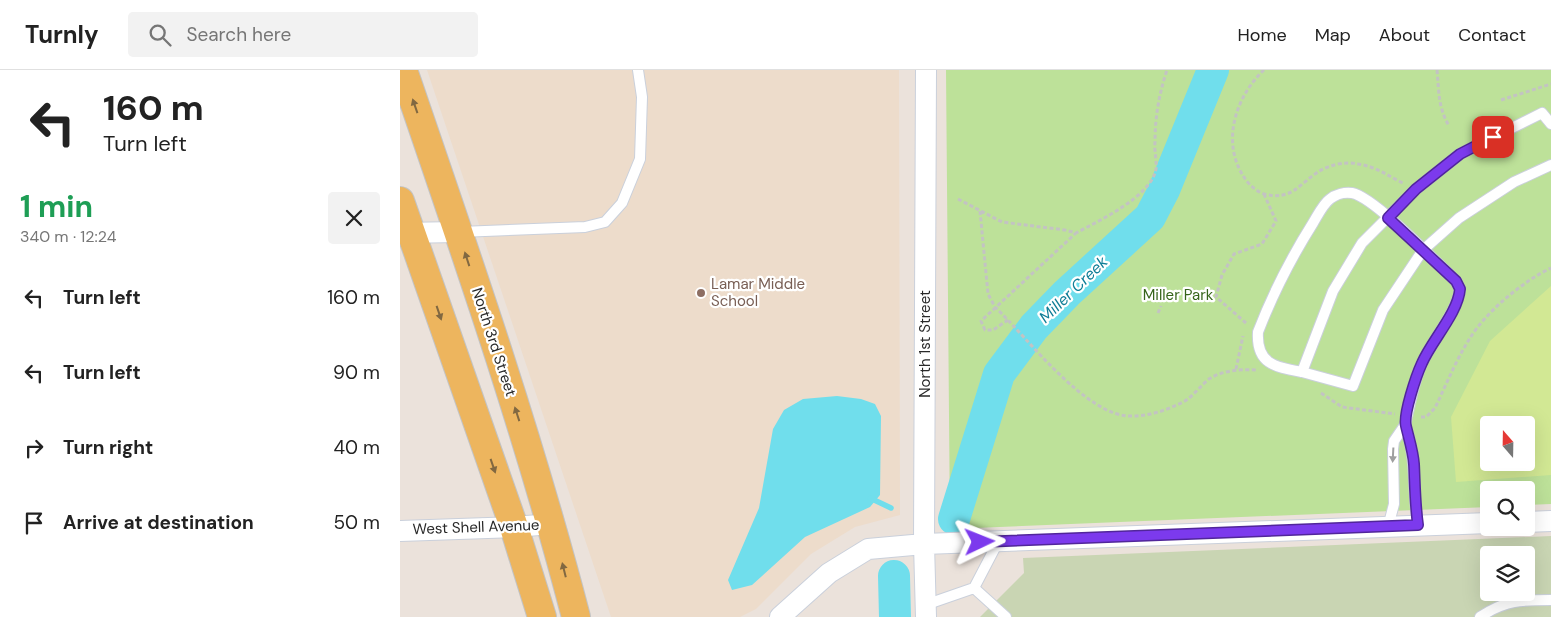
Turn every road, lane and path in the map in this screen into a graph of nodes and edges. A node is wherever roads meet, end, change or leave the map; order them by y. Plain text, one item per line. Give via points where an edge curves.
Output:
1 (403, 70) edge
2 (638, 70) edge
3 (926, 70) edge
4 (1167, 70) edge
5 (1264, 70) edge
6 (1437, 70) edge
7 (1551, 84) edge
8 (1501, 100) dead end
9 (1551, 124) edge
10 (1449, 126) dead end
11 (1551, 165) edge
12 (1416, 189) junction
13 (1264, 194) junction
14 (958, 199) dead end
15 (400, 201) edge
16 (980, 211) junction
17 (1388, 218) junction
18 (459, 232) junction
19 (406, 233) edge
20 (1076, 234) junction
21 (1423, 250) junction
22 (1161, 306) dead end
23 (995, 307) junction
24 (1158, 313) dead end
25 (1008, 320) junction
26 (1038, 352) dead end
27 (1236, 369) dead end
28 (1302, 372) junction
29 (1405, 424) junction
30 (1551, 521) edge
31 (1535, 522) edge
32 (1480, 523) edge
33 (552, 524) junction
34 (1418, 525) junction
35 (1388, 527) junction
36 (514, 528) junction
37 (400, 531) edge
38 (998, 542) junction
39 (924, 544) junction
40 (974, 588) junction
41 (1551, 600) edge
42 (926, 611) edge
43 (542, 617) edge
44 (576, 617) edge
45 (780, 617) edge
46 (1006, 617) edge
47 (1480, 617) edge

18 -> 1 main road, North 3rd Street
2 - 18 lane via 642,97 640,159 622,203 605,222 586,227
3 - 39 street, North 1st Street
4 - 20 path via 1155,120 1156,170 1146,188 1123,207
5 - 13 path via 1248,89 1235,117 1230,141 1236,166 1249,184
6 - 10 path via 1438,100
7 - 8 path
9 - 12 lane via 1542,112 1460,154
11 - 21 lane via 1514,182 1459,218
12 - 13 path via 1377,168 1357,163 1318,171 1299,190 1282,195
12 - 17 lane
13 - 27 path via 1276,221 1262,244 1234,254 1222,274 1216,297 1246,321
14 - 16 path
15 - 19 main road
16 - 20 path via 1002,222
16 - 23 path via 986,286
17 - 21 lane
17 - 28 lane via 1362,243 1333,291
17 - 28 lane via 1361,197 1341,193 1330,199 1321,210 1295,251 1258,332 1257,345 1270,364
18 - 19 street
33 -> 18 main road, North 3rd Street
19 -> 36 main road
20 - 23 path
21 - 28 lane via 1383,310 1353,386
21 - 29 lane via 1456,281 1460,295 1422,362
22 - 24 path
23 - 25 path
23 - 25 path via 981,321 984,330 993,330
25 - 26 path
29 - 34 lane via 1411,440
29 -> 35 lane via 1392,449 1394,504
30 - 31 street
32 - 34 street
33 - 36 street, West Shell Avenue
44 -> 33 main road, North 3rd Street
34 - 35 street
35 - 38 street
36 - 37 street, West Shell Avenue
36 - 43 main road
38 - 39 street
38 - 40 lane
39 - 42 street, North 1st Street
39 - 45 street via 868,549 829,573
40 - 42 lane
40 - 46 lane
41 - 47 lane via 1498,605

